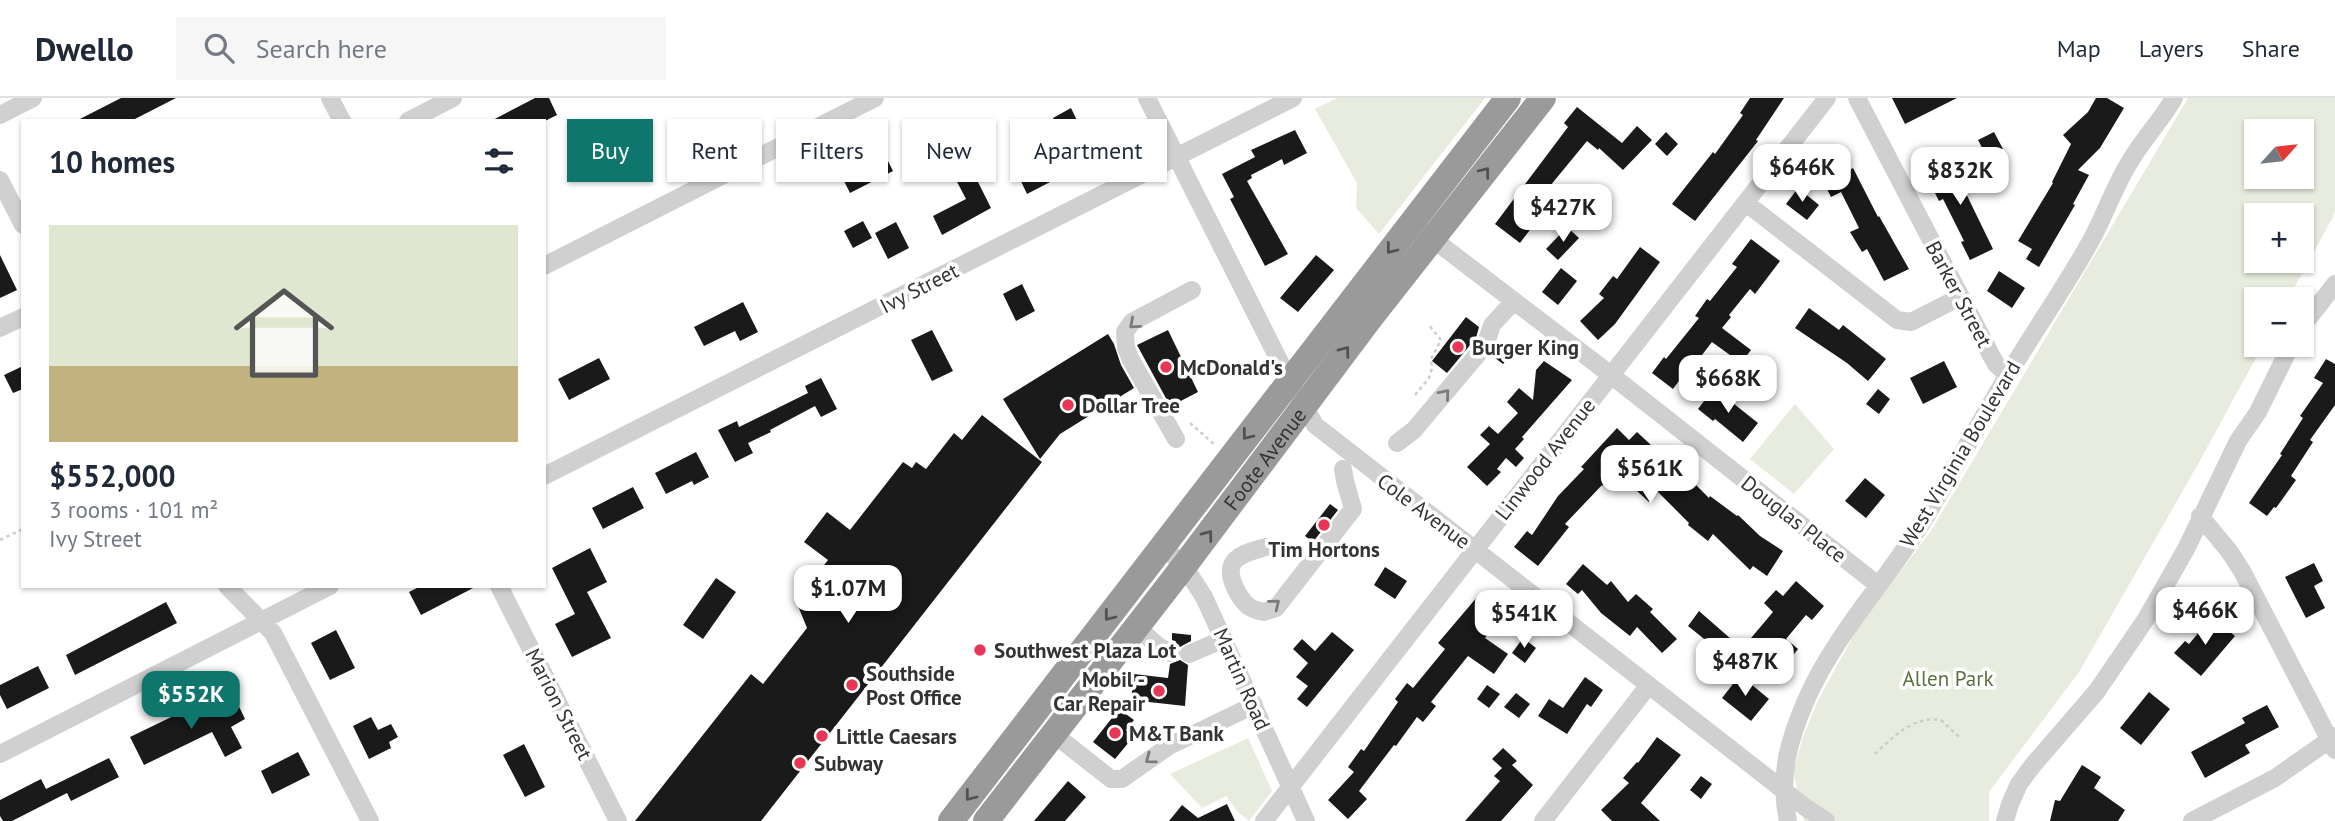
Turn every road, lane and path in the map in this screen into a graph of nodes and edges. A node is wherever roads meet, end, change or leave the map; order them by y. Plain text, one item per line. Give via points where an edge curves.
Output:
1 (33, 98) edge
2 (330, 98) edge
3 (453, 98) edge
4 (875, 98) edge
5 (1147, 98) edge
6 (1293, 98) edge
7 (1508, 98) edge
8 (1543, 98) edge
9 (1827, 98) edge
10 (1857, 98) edge
11 (2174, 98) edge
12 (0, 115) edge
13 (341, 119) edge
14 (412, 119) edge
15 (1177, 156) junction
16 (0, 180) edge
17 (1746, 203) junction
18 (21, 221) edge
19 (1412, 221) junction
20 (1433, 240) junction
21 (546, 265) edge
22 (2334, 287) edge
23 (1192, 290) dead end
24 (1960, 297) junction
25 (1513, 302) junction
26 (2314, 312) edge
27 (21, 318) edge
28 (1427, 324) dead end
29 (0, 328) edge
30 (2285, 357) edge
31 (1611, 375) junction
32 (2008, 375) junction
33 (1290, 382) junction
34 (1415, 396) dead end
35 (1303, 406) junction
36 (1190, 423) dead end
37 (1176, 439) dead end
38 (1398, 443) dead end
39 (1219, 448) dead end
40 (1343, 469) dead end
41 (546, 475) edge
42 (2200, 516) junction
43 (21, 530) edge
44 (0, 540) edge
45 (1163, 546) junction
46 (1266, 547) dead end
47 (1474, 549) junction
48 (1184, 566) junction
49 (1878, 585) junction
50 (230, 588) edge
51 (326, 588) edge
52 (500, 588) edge
53 (262, 621) junction
54 (1137, 627) junction
55 (1224, 639) junction
56 (1171, 653) dead end
57 (1189, 654) dead end
58 (1649, 685) junction
59 (1254, 705) junction
60 (1055, 735) junction
61 (1959, 737) dead end
62 (2333, 742) edge
63 (0, 754) edge
64 (1875, 754) dead end
65 (1291, 787) junction
66 (1782, 788) junction
67 (370, 821) edge
68 (618, 821) edge
69 (951, 821) edge
70 (986, 821) edge
71 (1264, 821) edge
72 (1306, 821) edge
73 (1543, 821) edge
74 (1788, 821) edge
75 (1826, 821) edge
76 (2005, 821) edge
77 (2192, 821) edge

1 - 12 street
2 - 13 street
3 - 14 street
4 - 21 street
5 - 15 street, Cole Avenue
6 - 15 street, Ivy Street
7 - 19 highway, Foote Avenue
20 -> 8 highway, Foote Avenue
9 - 17 street, Linwood Avenue
10 - 24 street, Barker Street
11 - 32 street, West Virginia Boulevard via 2139,145 2089,243
15 - 33 street, Cole Avenue
15 - 41 street, Ivy Street
16 - 18 street
17 - 24 street via 1897,320 1911,322
17 - 31 street, Linwood Avenue
19 - 20 street, Douglas Place
19 -> 33 highway, Foote Avenue
20 - 25 street, Douglas Place
35 -> 20 highway, Foote Avenue
22 - 26 street
23 -> 37 street via 1132,322 1125,332 1131,360
24 - 32 street, Barker Street via 1996,364
25 - 31 street, Douglas Place
38 -> 25 street via 1477,355 1492,326
27 - 29 street
28 - 34 path via 1441,340 1430,361 1429,378
30 - 42 street
31 - 47 street, Linwood Avenue
31 - 49 street, Douglas Place
32 - 49 street, West Virginia Boulevard via 1921,523
33 - 35 street, Cole Avenue
33 -> 45 highway, Foote Avenue
35 - 47 street, Cole Avenue via 1315,425
48 -> 35 highway, Foote Avenue
36 - 39 path
46 -> 40 street via 1231,566 1239,594 1249,607 1264,612 1276,608 1353,509
42 - 62 street via 2242,571
42 - 76 street via 2146,619 2097,691 2019,784
43 - 44 path
45 - 48 street, Martin Road
45 -> 69 highway, Foote Avenue
47 - 58 street, Cole Avenue
47 - 65 street, Linwood Avenue
48 - 54 highway, Foote Avenue
48 - 55 street, Martin Road
49 - 66 street, West Virginia Boulevard via 1836,643 1807,699 1791,738
50 - 53 street
51 - 53 street
52 - 68 street, Marion Street
53 - 63 street
53 - 67 street via 274,633
54 - 56 street
54 - 60 highway, Foote Avenue
55 - 57 street
55 - 59 street, Martin Road
58 - 66 street, Cole Avenue
58 - 73 street
59 -> 60 street via 1169,746 1116,781
59 - 65 street, Martin Road
60 - 70 highway, Foote Avenue
61 - 64 path via 1941,720 1913,722
62 - 77 street
65 - 71 street, Linwood Avenue
65 - 72 street, Martin Road
66 - 74 street, West Virginia Boulevard
66 - 75 street, Cole Avenue

